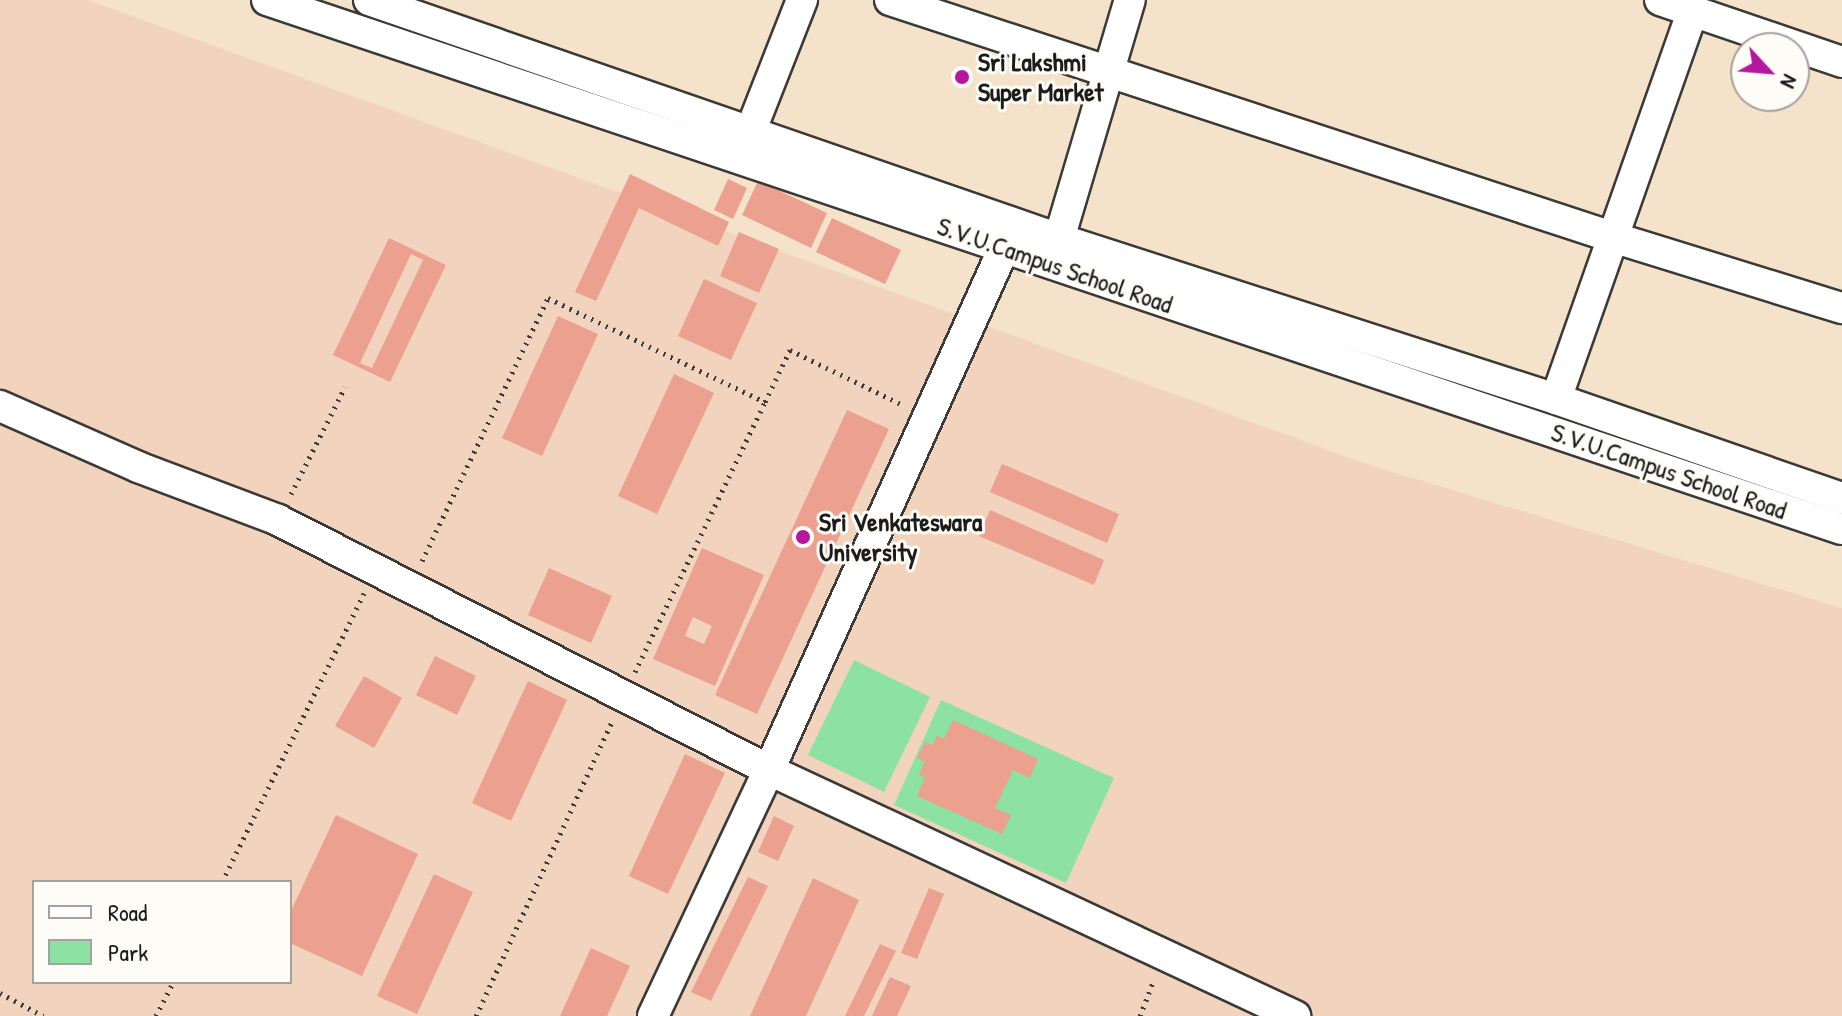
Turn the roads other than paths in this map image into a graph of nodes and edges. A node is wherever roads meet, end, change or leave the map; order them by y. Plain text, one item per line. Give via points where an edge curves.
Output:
1 (267, 0) edge
2 (802, 0) edge
3 (890, 0) edge
4 (1130, 0) edge
5 (1660, 0) edge
6 (381, 2) edge
7 (1693, 11) junction
8 (1728, 11) edge
9 (1842, 62) edge
10 (1109, 72) junction
11 (751, 130) junction
12 (1612, 237) junction
13 (1059, 239) junction
14 (1004, 248) junction
15 (1842, 308) edge
16 (1556, 399) junction
17 (0, 406) edge
18 (1842, 498) edge
19 (1842, 529) edge
20 (769, 770) junction
21 (653, 1016) edge
22 (1295, 1016) edge

1 - 14 street, S.V.U.Campus School Road
2 - 11 street
3 - 10 street
4 - 10 street
5 - 7 street
6 - 11 street, S.V.U.Campus School Road
7 - 8 street
7 - 12 street
8 - 9 street
10 - 12 street
10 - 13 street
11 - 13 street, S.V.U.Campus School Road
12 - 15 street
12 - 16 street
13 - 16 street, S.V.U.Campus School Road
14 - 19 street, S.V.U.Campus School Road
14 - 20 street
16 - 18 street, S.V.U.Campus School Road
17 - 20 street via 138,467 278,520
20 - 21 street
20 - 22 street

